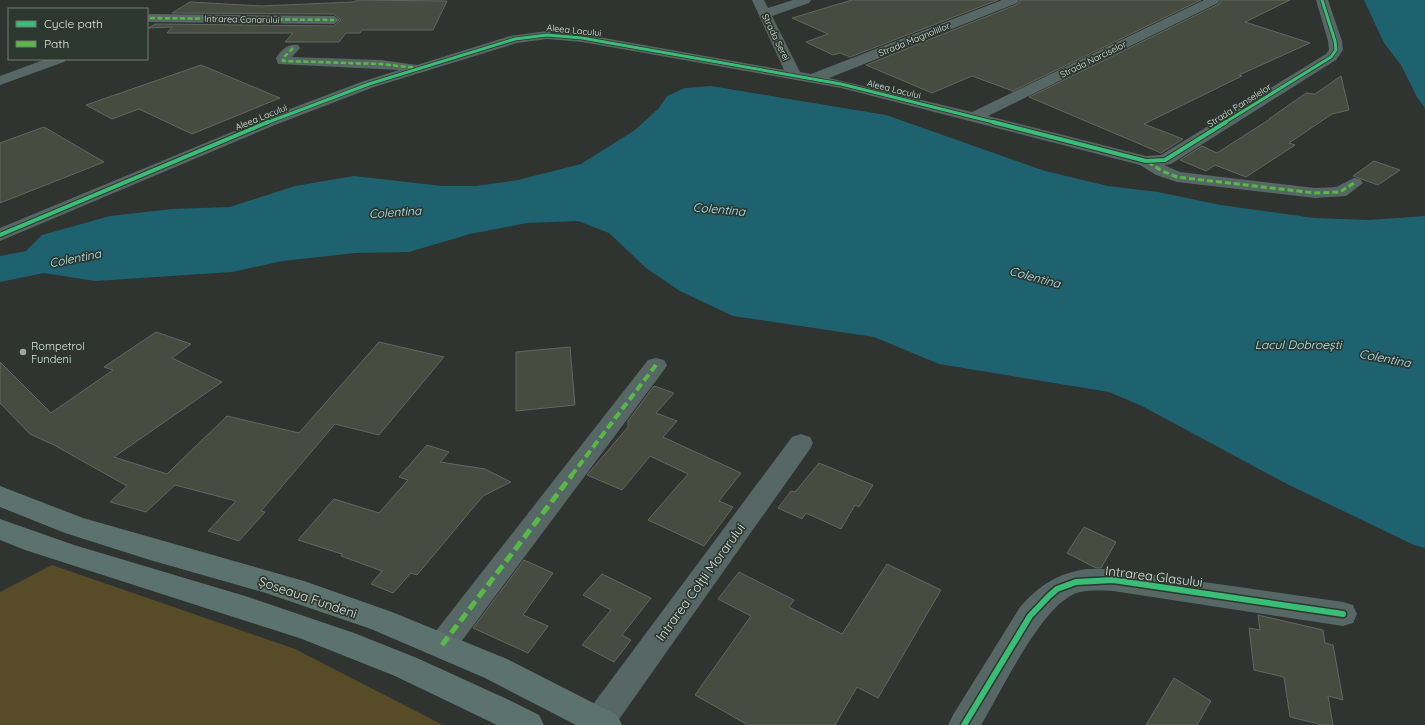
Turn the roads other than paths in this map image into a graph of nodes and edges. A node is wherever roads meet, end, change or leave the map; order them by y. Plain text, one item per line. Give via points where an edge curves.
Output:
1 (758, 0) edge
2 (805, 0) edge
3 (1013, 0) edge
4 (1214, 0) edge
5 (1322, 0) edge
6 (764, 14) junction
7 (149, 17) edge
8 (334, 20) dead end
9 (293, 48) dead end
10 (56, 60) edge
11 (419, 68) junction
12 (794, 75) junction
13 (815, 78) junction
14 (0, 82) edge
15 (973, 118) junction
16 (1146, 161) junction
17 (1354, 183) dead end
18 (0, 234) edge
19 (656, 365) dead end
20 (801, 443) dead end
21 (0, 496) edge
22 (0, 529) edge
23 (1343, 614) dead end
24 (442, 645) junction
25 (602, 723) edge
26 (528, 725) edge
27 (964, 725) edge

1 - 6 street, Strada Serei
2 - 6 street
3 - 13 street, Strada Magnoliilor
4 - 15 street, Strada Narciselor
5 - 16 street, Strada Panselelor via 1335,41 1336,50 1331,57 1171,157 1155,162
6 - 12 street, Strada Serei
7 - 8 street, Intrarea Canarului
9 - 11 street via 283,61 381,64
10 - 14 street
11 - 12 street, Aleea Lacului via 510,40 547,35 588,39
11 - 18 street, Aleea Lacului via 269,122
12 - 13 street, Aleea Lacului
13 - 15 street, Aleea Lacului
15 - 16 street, Aleea Lacului
16 - 17 street via 1176,177 1315,193 1340,192
19 - 24 street
20 - 25 street, Intrarea Colții Morarului
21 - 24 main road, Șoseaua Fundeni via 57,521 305,594
22 - 26 main road via 33,542 327,636 399,664
23 - 27 street, Intrarea Glasului via 1113,580 1071,582 1054,591 1030,616
24 - 25 main road, Șoseaua Fundeni

